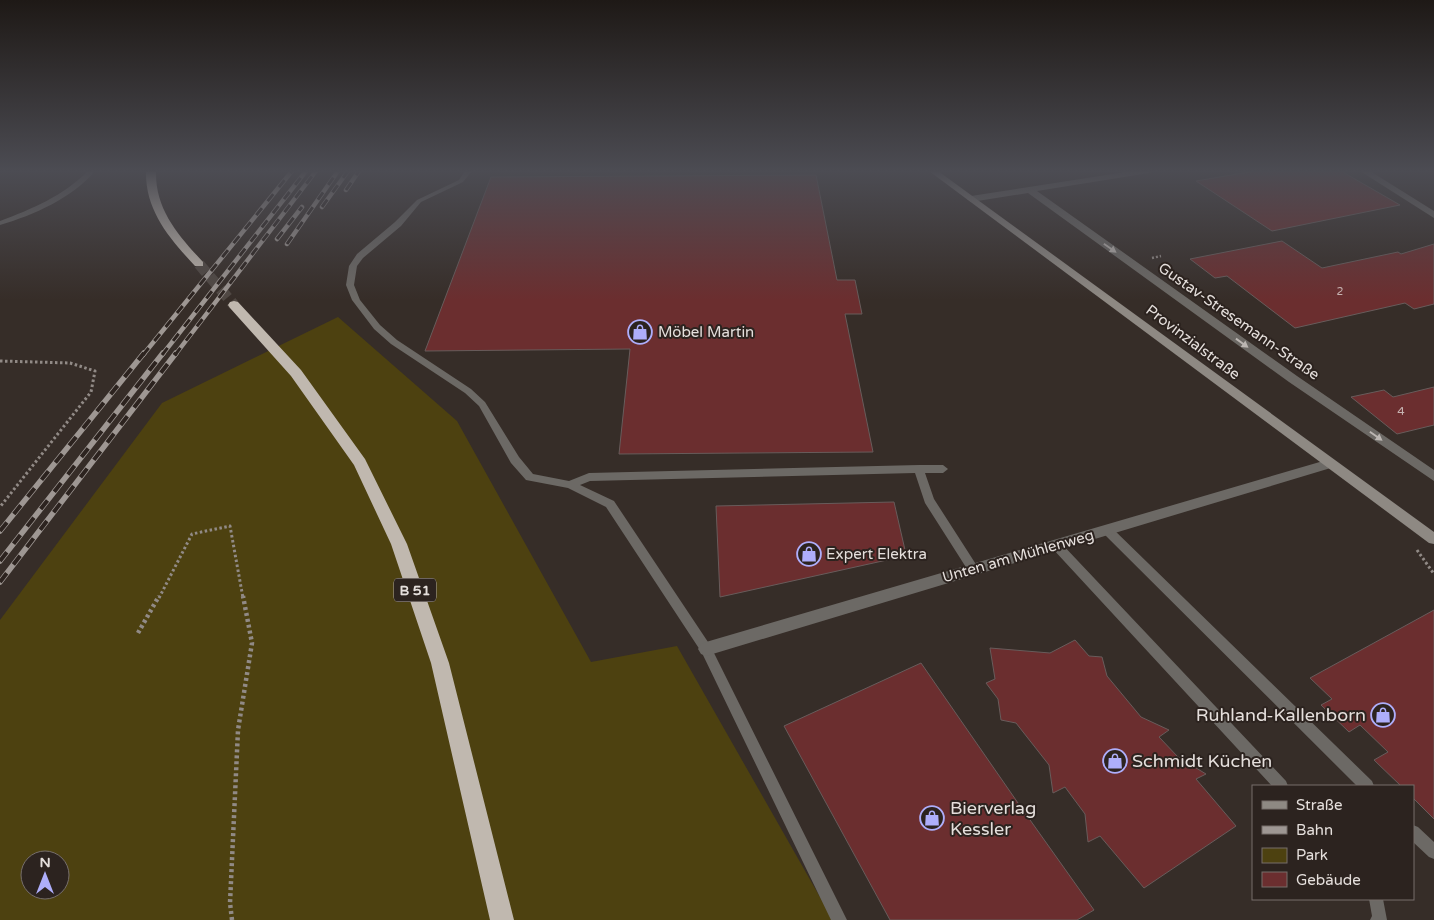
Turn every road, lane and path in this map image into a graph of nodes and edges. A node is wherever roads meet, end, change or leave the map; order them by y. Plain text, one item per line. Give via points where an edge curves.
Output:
1 (28, 214) edge
2 (160, 214) edge
3 (406, 214) edge
4 (991, 214) edge
5 (1063, 214) edge
6 (0, 223) edge
7 (200, 264) tunnel mouth
8 (234, 305) tunnel mouth
9 (0, 361) edge
10 (1330, 464) junction
11 (919, 469) junction
12 (1434, 476) edge
13 (570, 485) junction
14 (926, 493) junction
15 (0, 507) edge
16 (1107, 530) junction
17 (1434, 539) edge
18 (1056, 545) junction
19 (973, 569) junction
20 (138, 633) dead end
21 (706, 649) junction
22 (1280, 785) edge
23 (1366, 785) edge
24 (1414, 833) edge
25 (1434, 852) edge
26 (1376, 900) edge
27 (232, 920) edge
28 (502, 920) edge
29 (839, 920) edge
30 (1378, 920) edge

1 - 6 lane
2 - 7 highway via 176,239
3 - 13 lane via 353,266 350,285 356,300 377,327 468,390 482,404 515,460 530,477
4 - 10 main road, Provinzialstraße
5 -> 12 street, Gustav-Stresemann-Straße
8 - 28 highway, B 51 via 296,373 360,463 399,544 440,663
9 - 15 path via 70,363 95,371 91,392
10 - 16 street, Unten am Mühlenweg
10 - 17 main road, Provinzialstraße
11 - 13 lane via 589,477
11 - 14 lane
11 - 14 lane via 943,469 930,477
13 - 21 lane via 610,504
14 - 19 lane
16 - 18 street, Unten am Mühlenweg
16 - 23 lane
18 - 19 street, Unten am Mühlenweg
18 - 22 lane
19 - 21 street, Unten am Mühlenweg
20 - 27 path via 192,534 230,526 252,644 238,730 230,903
21 - 29 lane
24 - 25 lane
26 - 30 lane

